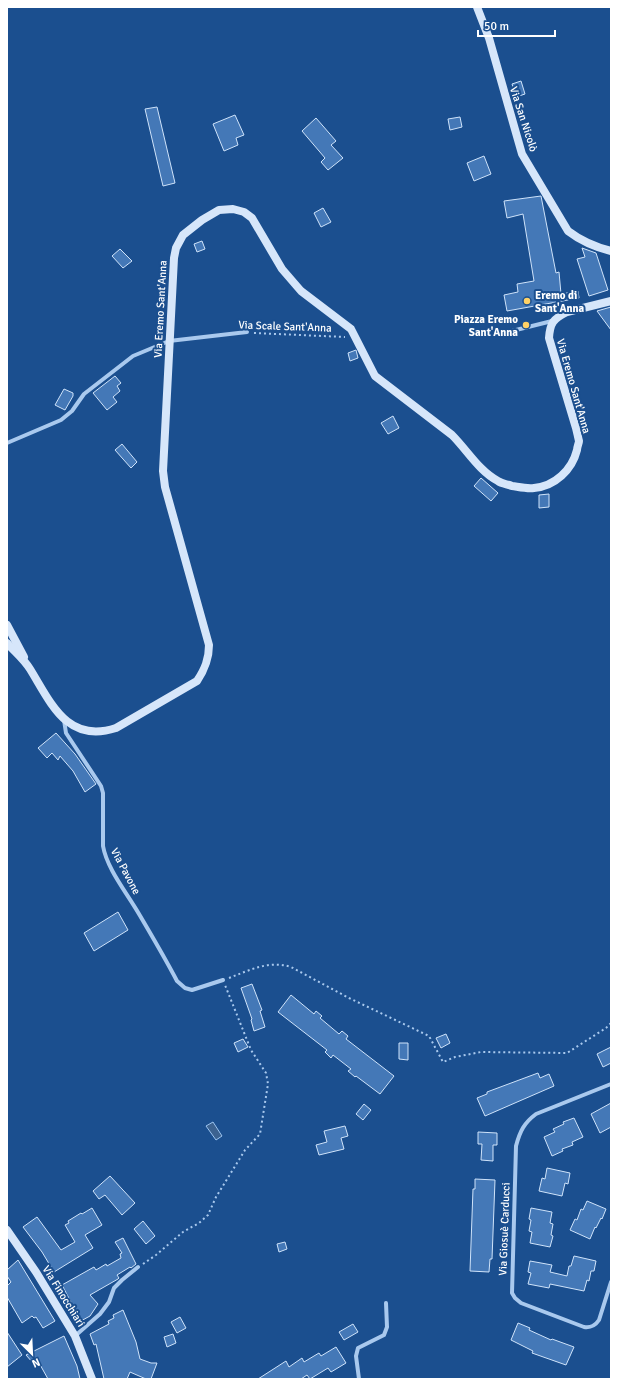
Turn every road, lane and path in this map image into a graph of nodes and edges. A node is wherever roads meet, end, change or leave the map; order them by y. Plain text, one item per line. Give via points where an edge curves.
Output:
1 (476, 7) edge
2 (611, 251) edge
3 (611, 301) edge
4 (553, 321) junction
5 (512, 331) dead end
6 (247, 332) joint
7 (356, 338) junction
8 (169, 341) junction
9 (7, 443) edge
10 (7, 625) edge
11 (7, 643) edge
12 (29, 667) junction
13 (64, 720) junction
14 (223, 980) junction
15 (611, 1023) edge
16 (611, 1084) edge
17 (7, 1230) edge
18 (138, 1266) joint
19 (611, 1282) edge
20 (386, 1303) dead end
21 (75, 1336) junction
22 (92, 1379) edge
23 (359, 1379) edge

1 - 2 street, Via San Nicolò via 489,38 522,154 568,231 596,248
3 - 4 street via 567,312
4 - 5 street
4 - 7 street, Via Eremo Sant'Anna via 549,338 579,441 568,470 559,479 534,488 522,488 490,477 452,435 375,376
6 - 7 path, Via Scale Sant'Anna
6 - 8 street, Via Scale Sant'Anna
7 - 8 street, Via Eremo Sant'Anna via 350,328 302,291 282,269 252,218 244,212 220,210 183,235 176,248
8 - 9 street, Via Scale Sant'Anna via 133,356 84,394 72,411 61,420
8 - 13 street, Via Eremo Sant'Anna via 163,471 165,487 209,645 209,656 197,681 116,728 92,732
10 - 12 street
11 - 12 street, Via Eremo Sant'Anna
12 - 13 street, Via Eremo Sant'Anna via 48,700
13 - 14 street, Via Pavone via 66,732 101,786 104,853 178,981 185,988 192,990
14 - 15 path via 267,964 291,967 429,1036 443,1062 455,1056 481,1052 567,1053
14 - 18 path via 251,1050 266,1073 268,1084 260,1134 245,1150 208,1215
16 - 19 street, Via Giosuè Carducci via 536,1114 522,1128 516,1146 512,1293 521,1303 589,1327 599,1320
17 - 21 street, Via Finocchiari
18 - 21 street via 114,1288 109,1302 100,1314
20 - 23 street via 387,1327 384,1335 358,1348 356,1356
21 - 22 street, Via Finocchiari

